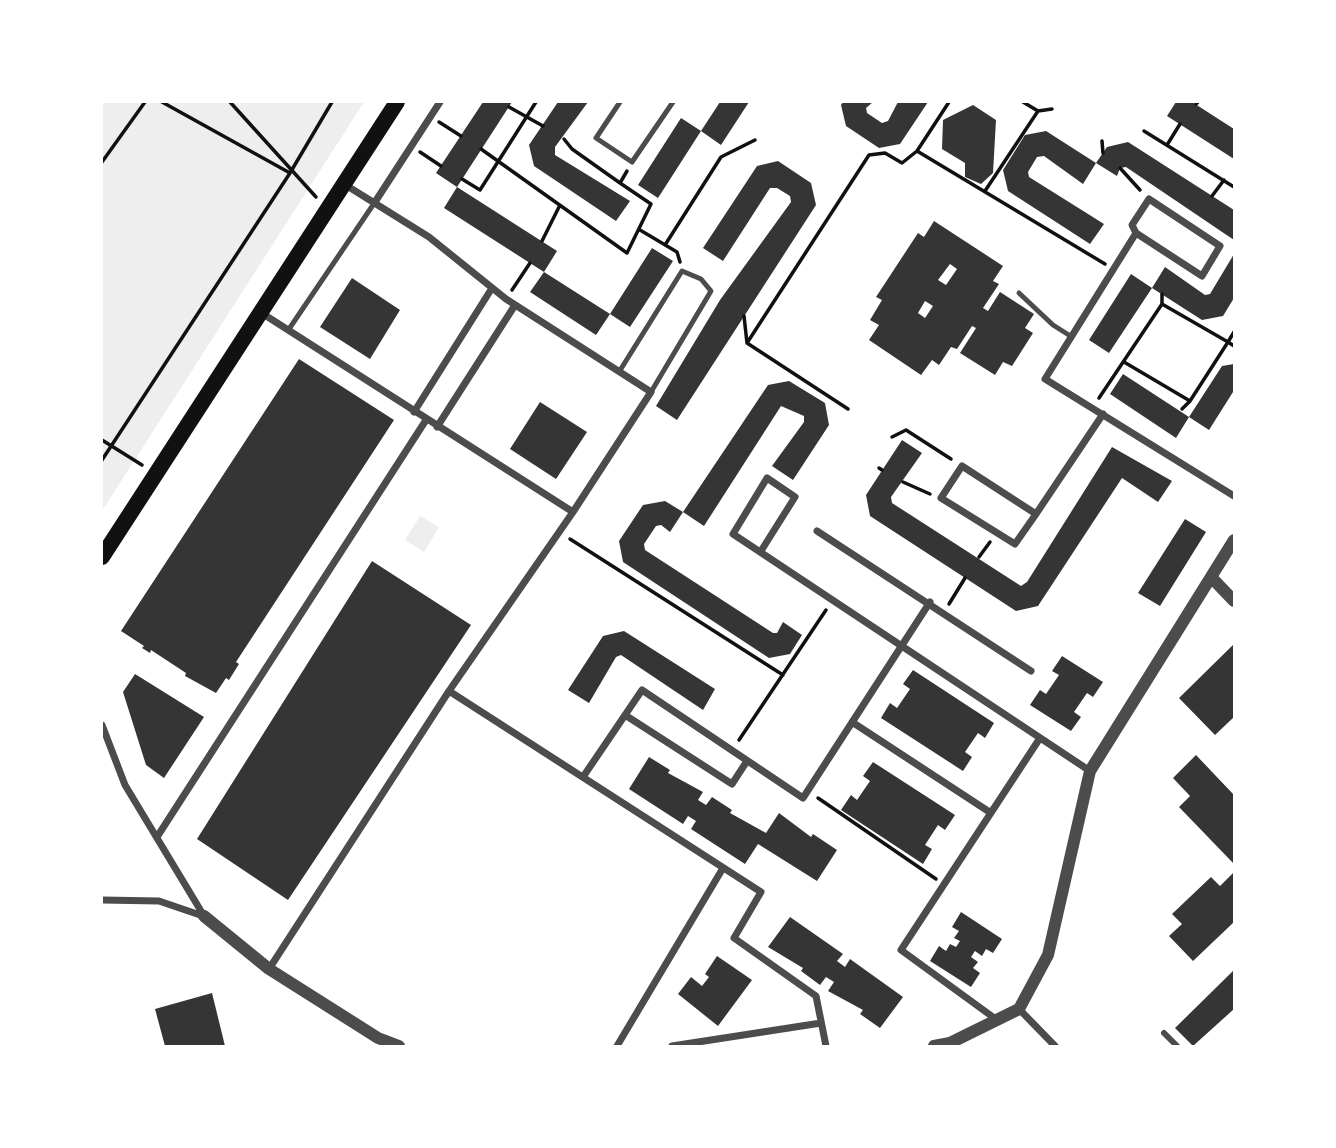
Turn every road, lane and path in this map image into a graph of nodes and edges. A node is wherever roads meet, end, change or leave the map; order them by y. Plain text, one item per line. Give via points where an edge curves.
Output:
1 (145, 102) edge
2 (162, 102) edge
3 (230, 102) edge
4 (332, 102) edge
5 (397, 102) edge
6 (440, 102) edge
7 (536, 102) edge
8 (621, 102) edge
9 (673, 102) edge
10 (949, 102) edge
11 (1023, 102) edge
12 (509, 107) dead end
13 (1052, 109) dead end
14 (1038, 110) junction
15 (431, 116) junction
16 (526, 117) junction
17 (1180, 124) dead end
18 (543, 126) dead end
19 (1144, 131) dead end
20 (461, 136) dead end
21 (564, 139) dead end
22 (755, 140) dead end
23 (1102, 141) dead end
24 (1167, 145) junction
25 (411, 147) junction
26 (481, 149) dead end
27 (917, 150) junction
28 (863, 151) dead end
29 (1103, 153) dead end
30 (869, 155) junction
31 (497, 160) junction
32 (102, 162) edge
33 (632, 162) junction
34 (442, 166) dead end
35 (1120, 168) dead end
36 (290, 173) junction
37 (462, 179) dead end
38 (1223, 180) junction
39 (620, 183) junction
40 (344, 184) junction
41 (1234, 187) edge
42 (985, 191) junction
43 (835, 194) dead end
44 (1212, 196) dead end
45 (841, 198) junction
46 (1149, 199) junction
47 (375, 202) junction
48 (560, 205) junction
49 (328, 208) junction
50 (639, 230) junction
51 (1136, 233) junction
52 (542, 241) dead end
53 (665, 245) junction
54 (530, 263) dead end
55 (1114, 269) junction
56 (682, 271) junction
57 (492, 288) junction
58 (1018, 293) dead end
59 (1162, 294) dead end
60 (506, 299) junction
61 (1162, 304) junction
62 (515, 305) junction
63 (260, 311) junction
64 (744, 316) dead end
65 (289, 329) junction
66 (1234, 332) edge
67 (1072, 337) junction
68 (1228, 342) junction
69 (747, 343) junction
70 (1234, 346) edge
71 (1124, 362) junction
72 (619, 372) junction
73 (651, 392) junction
74 (1190, 401) junction
75 (1093, 408) junction
76 (848, 409) dead end
77 (1182, 410) dead end
78 (414, 412) junction
79 (1103, 414) junction
80 (426, 420) junction
81 (437, 427) junction
82 (892, 438) dead end
83 (102, 440) edge
84 (111, 447) junction
85 (102, 460) edge
86 (962, 466) junction
87 (156, 472) junction
88 (903, 482) dead end
89 (1234, 496) edge
90 (941, 498) junction
91 (573, 512) junction
92 (1036, 514) junction
93 (817, 531) dead end
94 (560, 532) junction
95 (997, 532) junction
96 (1233, 545) edge
97 (761, 551) junction
98 (102, 557) edge
99 (979, 557) dead end
100 (1211, 577) junction
101 (965, 578) dead end
102 (834, 600) junction
103 (1234, 601) edge
104 (930, 602) junction
105 (944, 612) junction
106 (902, 645) junction
107 (1031, 671) dead end
108 (783, 675) junction
109 (449, 691) junction
110 (625, 715) junction
111 (852, 722) junction
112 (102, 725) edge
113 (1040, 738) junction
114 (732, 751) junction
115 (747, 761) junction
116 (1090, 771) junction
117 (583, 778) junction
118 (808, 791) junction
119 (991, 813) junction
120 (157, 837) junction
121 (723, 868) junction
122 (944, 884) junction
123 (102, 900) edge
124 (204, 916) junction
125 (269, 969) junction
126 (1018, 1009) junction
127 (997, 1020) junction
128 (821, 1023) junction
129 (1164, 1033) dead end
130 (399, 1046) edge
131 (617, 1046) edge
132 (672, 1046) edge
133 (826, 1046) edge
134 (934, 1046) edge
135 (1055, 1046) edge
136 (1177, 1046) edge

1 - 32 path
2 - 36 path
3 - 36 path
4 - 36 path
5 - 40 main road
6 - 15 street
7 - 16 path
8 - 33 lane via 596,138
9 - 33 lane
10 - 27 path
11 - 14 path
12 - 16 path
13 - 14 path
14 - 42 path
15 - 20 path
15 - 25 street
16 - 18 path
16 - 31 path
17 - 24 path
19 - 24 path
21 - 39 path
22 - 53 path via 722,157
23 - 29 path
24 - 38 path
25 - 34 path
25 - 47 street
26 - 31 path
27 - 30 path via 902,163 885,153
27 - 42 path
28 - 30 path
30 - 45 path
31 - 37 path via 480,190
31 - 48 path
33 - 39 path
35 - 46 path
36 - 49 path
36 - 84 path
38 - 41 path
38 - 44 path
39 - 50 path via 651,204
40 - 47 street
40 - 49 main road
42 - 55 path
43 - 45 path
45 - 69 path
46 - 51 street via 1132,225
46 - 51 street via 1220,246 1202,276
47 - 57 street via 429,237
47 - 65 lane
48 - 50 path via 627,253
48 - 52 path
49 - 63 main road
50 - 53 path
51 - 55 street
53 - 56 path via 677,252
54 - 60 path
55 - 67 street
56 - 72 lane
56 - 73 lane via 701,279 711,292
57 - 60 street
57 - 78 street
58 - 67 lane
59 - 61 path
60 - 62 street
61 - 68 path
61 - 71 path
62 - 72 street
62 - 81 street
63 - 65 street
63 - 87 main road
64 - 69 path
65 - 78 street
66 - 68 path
67 - 75 street via 1045,379
68 - 70 path
68 - 74 path
69 - 76 path
71 - 74 path
71 - 75 path
72 - 73 street
73 - 91 street
74 - 77 path
75 - 79 street
78 - 80 street
79 - 89 street
79 - 92 street
80 - 81 street
80 - 120 street
81 - 91 street
82 - 86 path via 906,430
83 - 84 path
84 - 85 path
84 - 87 path
86 - 90 street
86 - 92 street
87 - 98 main road
88 - 90 path
90 - 95 street
91 - 94 street
92 - 95 street via 1015,544
93 - 104 street
94 - 108 path
94 - 109 street
95 - 99 path
96 - 100 street
97 - 97 street via 794,497 767,478 733,534
97 - 102 street
100 - 103 street
100 - 116 street
101 - 105 path
102 - 106 street
102 - 108 path
104 - 105 street
104 - 106 street
105 - 107 street
106 - 111 street
106 - 113 street
108 - 114 path
109 - 117 street
109 - 125 street
110 - 114 street via 642,690
110 - 115 street via 732,784
110 - 117 street
111 - 118 street
111 - 119 street
112 - 120 street via 125,785
113 - 116 street
113 - 119 street
114 - 115 street
115 - 118 street via 803,798
116 - 126 street via 1048,955
117 - 121 street
118 - 122 path
119 - 122 street
120 - 124 street
121 - 128 street via 761,892 734,938 816,996
121 - 131 street
122 - 127 street via 901,950
123 - 124 street via 159,901
124 - 125 street
125 - 130 street via 378,1038
126 - 127 street
126 - 135 street
127 - 134 street
128 - 132 street
128 - 133 street
129 - 136 street

